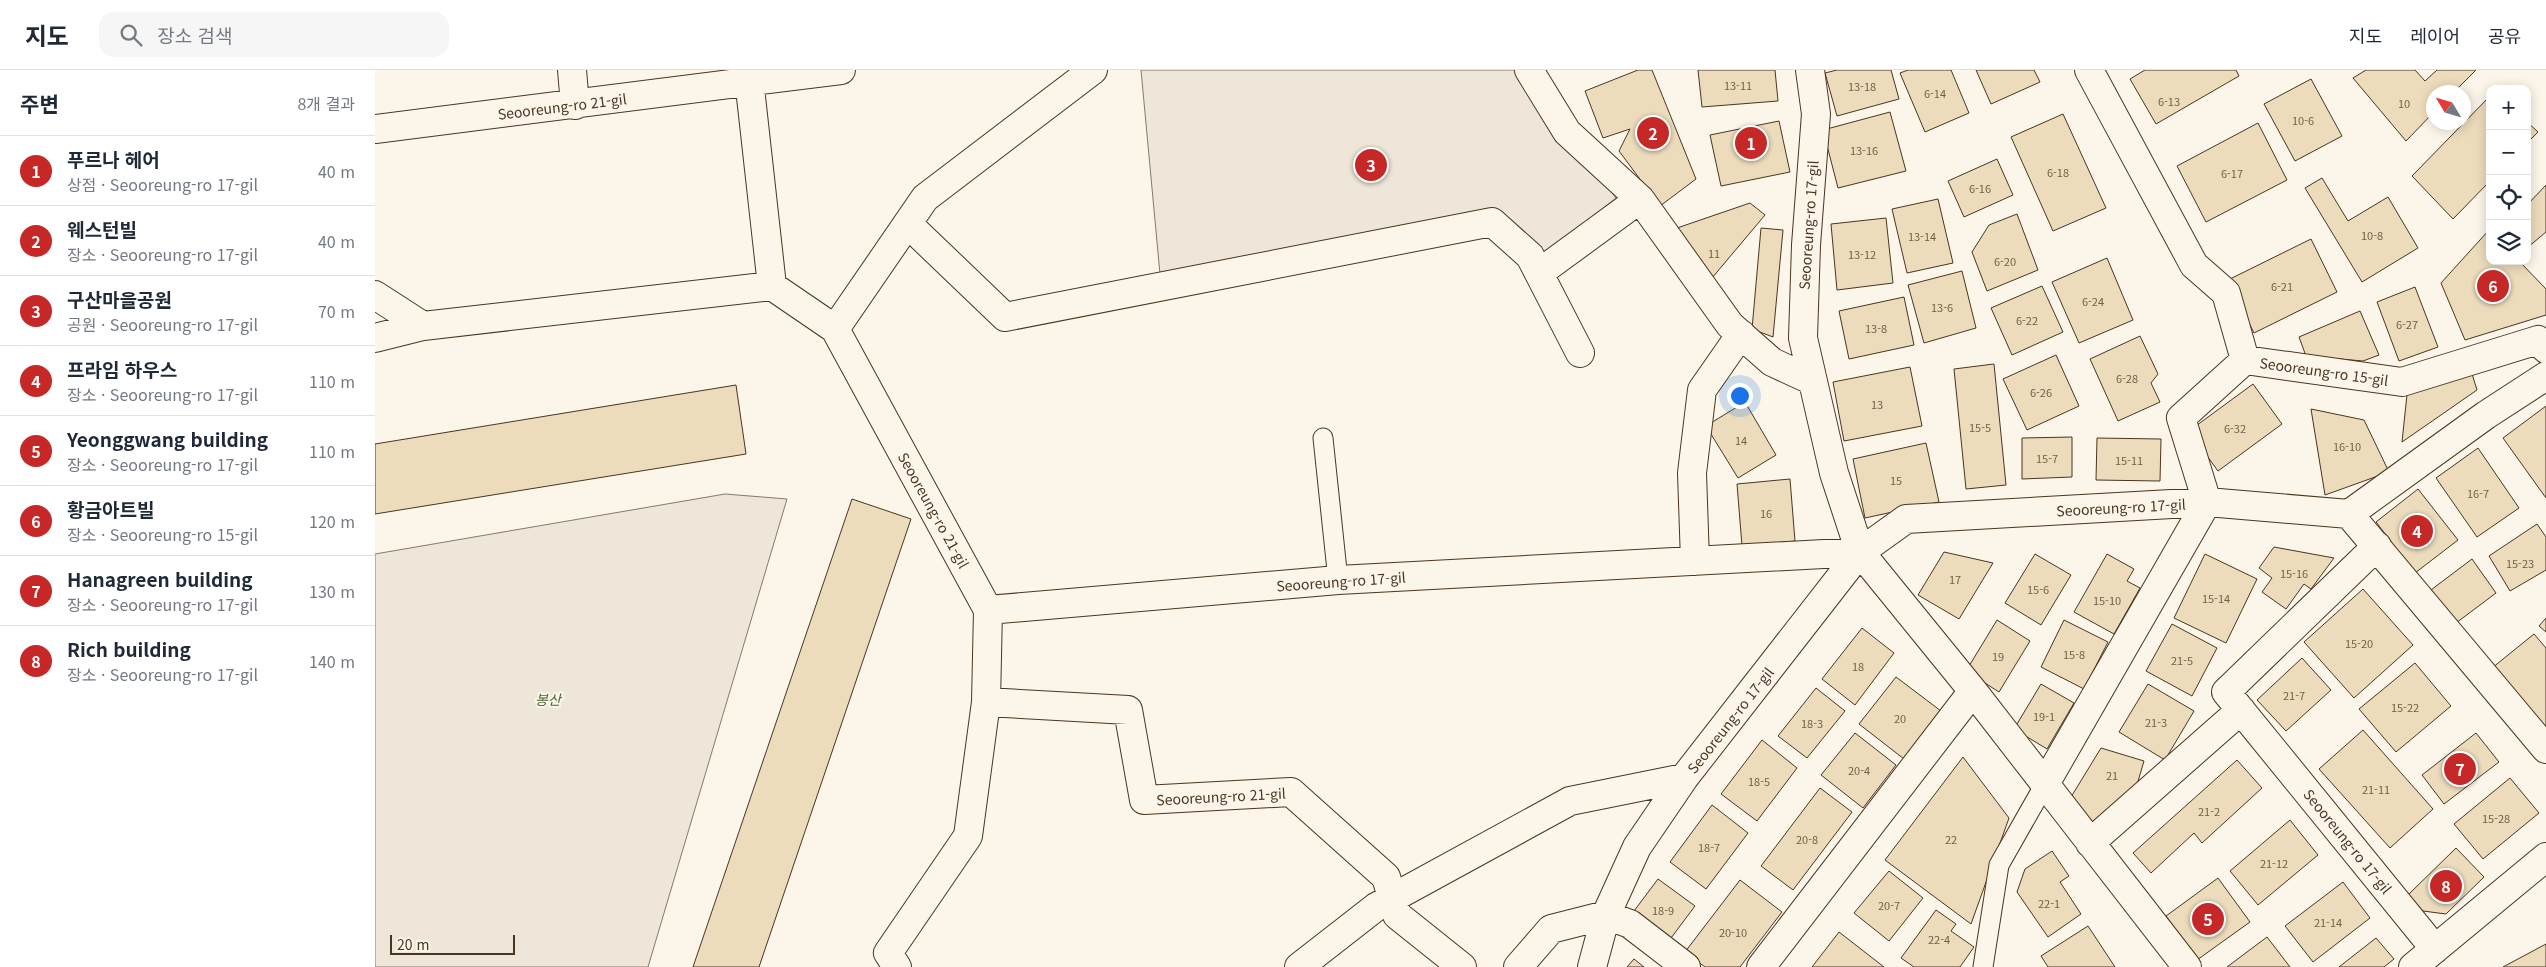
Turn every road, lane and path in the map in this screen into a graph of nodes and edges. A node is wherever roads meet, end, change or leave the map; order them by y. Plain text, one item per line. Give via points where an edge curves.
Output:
1 (572, 70) edge
2 (841, 70) edge
3 (1093, 70) edge
4 (1529, 70) edge
5 (1810, 70) edge
6 (2089, 70) edge
7 (749, 76) edge
8 (575, 105) junction
9 (375, 129) edge
10 (1640, 199) junction
11 (908, 224) junction
12 (1539, 273) junction
13 (772, 286) junction
14 (375, 295) edge
15 (423, 326) junction
16 (835, 329) junction
17 (1741, 334) junction
18 (375, 338) edge
19 (2546, 349) edge
20 (1580, 353) dead end
21 (2245, 360) junction
22 (2546, 376) edge
23 (1811, 380) junction
24 (1323, 438) dead end
25 (2207, 502) junction
26 (2349, 514) junction
27 (2377, 546) junction
28 (1860, 552) junction
29 (1695, 561) junction
30 (1338, 580) junction
31 (988, 610) junction
32 (1973, 691) junction
33 (986, 702) junction
34 (2241, 710) junction
35 (2546, 749) edge
36 (1684, 778) junction
37 (2045, 784) junction
38 (2091, 843) junction
39 (2546, 856) edge
40 (1393, 898) junction
41 (1607, 915) junction
42 (2435, 949) junction
43 (897, 967) edge
44 (1299, 967) edge
45 (1462, 967) edge
46 (1518, 967) edge
47 (1592, 967) edge
48 (1687, 967) edge
49 (1761, 967) edge
50 (1983, 967) edge
51 (2187, 967) edge
52 (2413, 967) edge

1 - 8 street
2 - 7 street, Seooreung-ro 21-gil
3 - 11 street via 925,198
4 - 10 street via 1567,132
5 - 23 street, Seooreung-ro 17-gil via 1816,114 1803,338
6 - 21 street, Seooreung-ro 15-gil via 2193,265 2226,294
7 - 8 street, Seooreung-ro 21-gil
7 - 13 street
8 - 9 street, Seooreung-ro 21-gil
10 - 12 street
10 - 17 street via 1730,324
11 - 12 street via 1005,317 1492,222 1530,256
11 - 16 street
12 - 20 street
13 - 15 street
13 - 16 street, Seooreung-ro 21-gil
14 - 15 street
15 - 18 street
16 - 31 street, Seooreung-ro 21-gil
17 - 23 street via 1772,362
17 - 29 street via 1702,390 1692,473
19 - 21 street, Seooreung-ro 15-gil via 2538,340 2402,382
21 - 25 street via 2181,418
22 - 26 street
23 - 28 street, Seooreung-ro 17-gil via 1834,473
24 - 30 lane
25 - 26 street, Seooreung-ro 17-gil
25 - 28 street, Seooreung-ro 17-gil via 1905,519
25 - 37 street
26 - 27 street
27 - 34 street, Seooreung-ro 17-gil via 2226,692
27 - 35 street
28 - 29 street, Seooreung-ro 17-gil
28 - 32 street, Seooreung-ro 17-gil
28 - 36 street, Seooreung-ro 17-gil
29 - 30 street, Seooreung-ro 17-gil
30 - 31 street, Seooreung-ro 17-gil
31 - 33 street, Seooreung-ro 21-gil
32 - 37 street, Seooreung-ro 17-gil
32 - 49 street
33 - 40 street, Seooreung-ro 21-gil via 1128,710 1144,800 1291,792 1385,877
33 - 43 street, Seooreung-ro 21-gil via 968,836 888,953
34 - 38 street
34 - 42 street, Seooreung-ro 17-gil
36 - 40 street, Seooreung-ro 17-gil via 1570,801
36 - 41 street via 1637,847
37 - 38 street, Seooreung-ro 17-gil
37 - 50 lane via 1999,865
38 - 51 street, Seooreung-ro 17-gil
39 - 42 street
40 - 44 street via 1376,907
40 - 45 street, Seooreung-ro 21-gil via 1397,915
41 - 46 street via 1551,929
41 - 47 street
41 - 48 street via 1630,924
42 - 52 street

